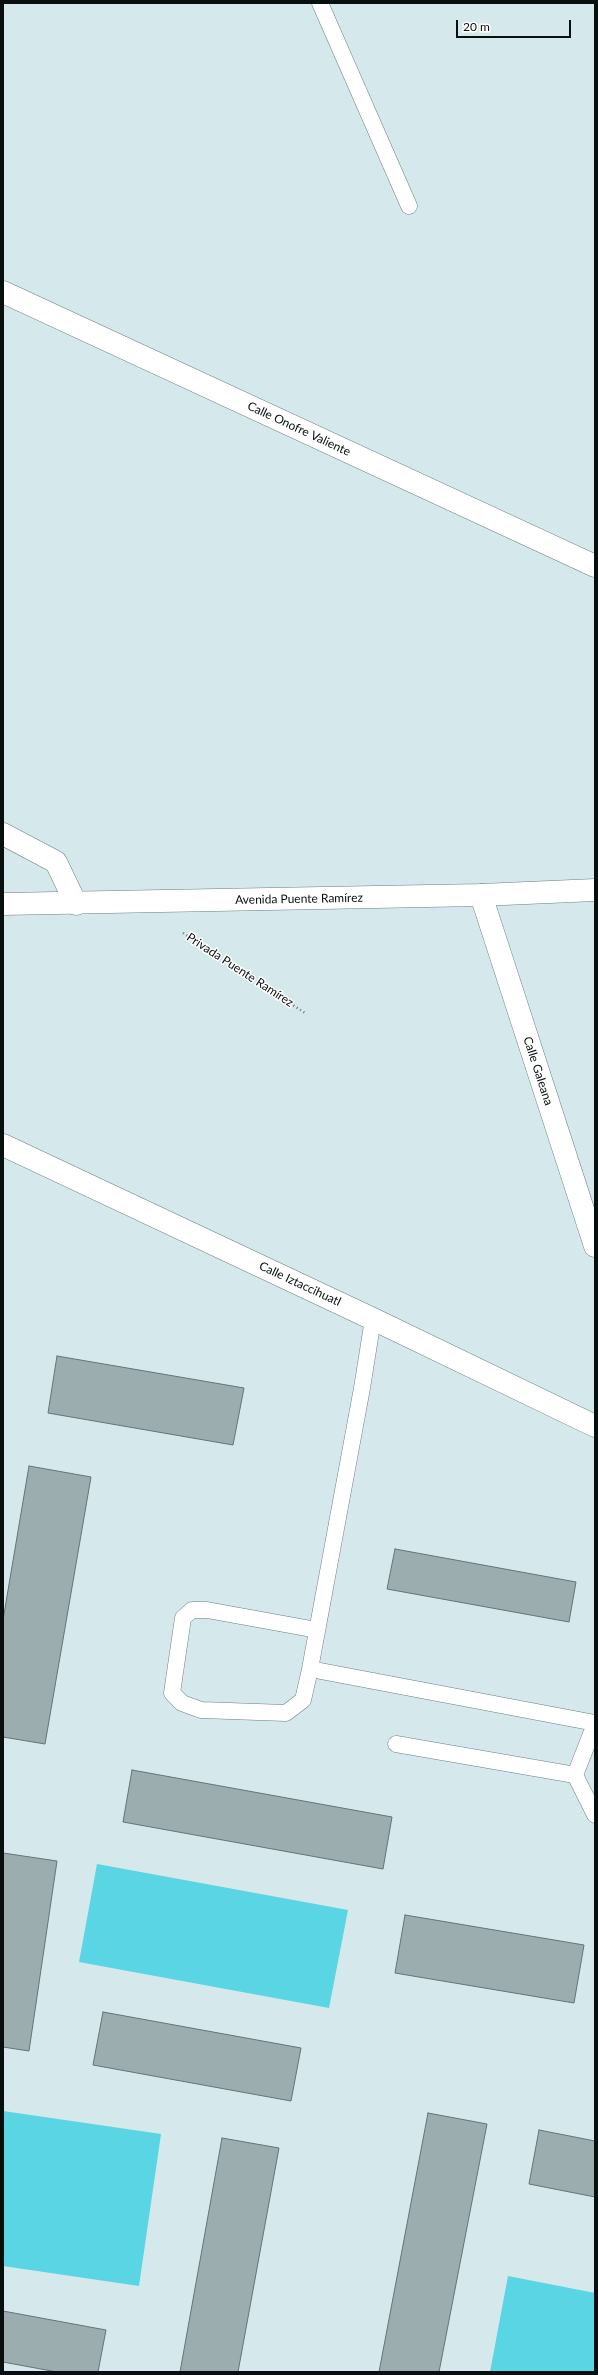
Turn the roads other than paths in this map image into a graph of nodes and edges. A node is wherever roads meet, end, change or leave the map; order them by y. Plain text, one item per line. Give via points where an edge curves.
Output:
1 (320, 3) edge
2 (409, 206) dead end
3 (3, 292) edge
4 (595, 566) edge
5 (3, 834) edge
6 (595, 890) edge
7 (481, 895) junction
8 (3, 904) edge
9 (76, 904) junction
10 (3, 1145) edge
11 (595, 1246) edge
12 (373, 1319) junction
13 (595, 1426) edge
14 (317, 1630) junction
15 (310, 1669) junction
16 (595, 1723) edge
17 (396, 1744) dead end
18 (575, 1775) junction
19 (595, 1815) edge

1 - 2 lane
3 - 4 street, Calle Onofre Valiente
5 - 9 street via 56,862
6 - 7 street, Avenida Puente Ramírez
7 - 9 street, Avenida Puente Ramírez
7 - 11 street, Calle Galeana
8 - 9 street, Avenida Puente Ramírez
10 - 12 street, Calle Iztaccihuatl
12 - 13 street, Calle Iztaccihuatl
12 - 14 lane
14 - 15 lane
14 - 15 lane via 207,1610 192,1610 182,1618 172,1692 182,1703 201,1710 286,1713 303,1700
15 - 16 lane
16 - 18 lane
17 - 18 lane
18 - 19 lane

